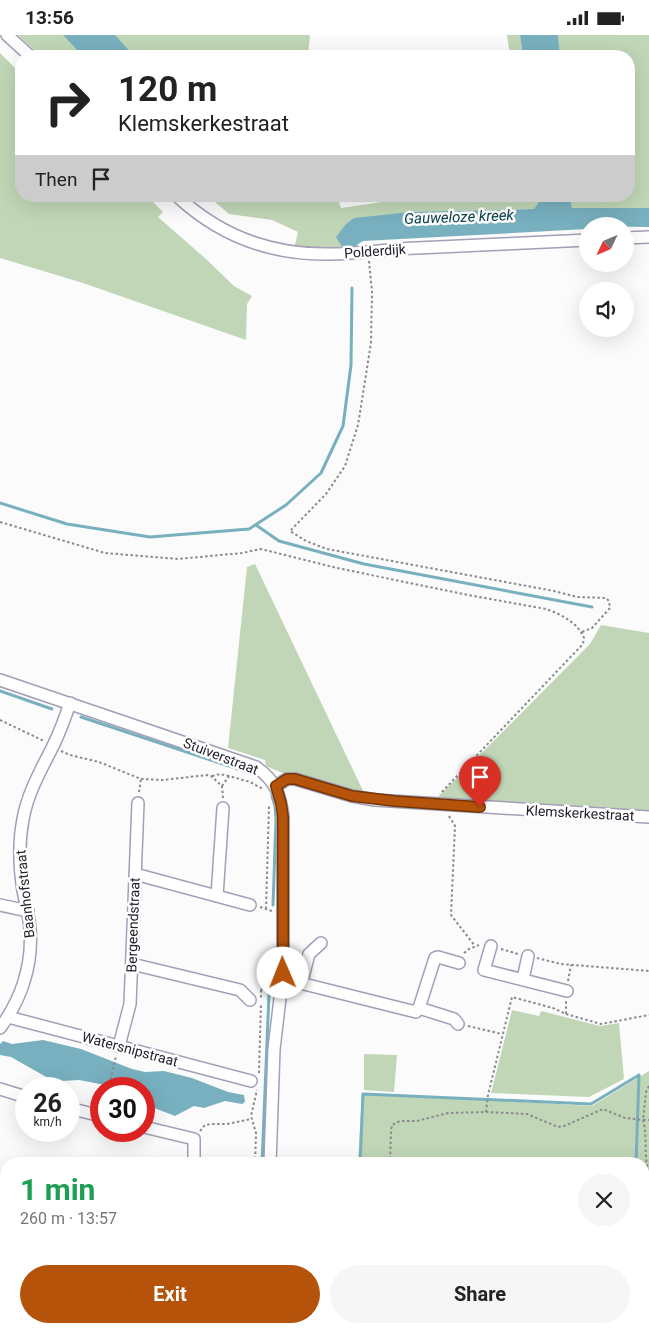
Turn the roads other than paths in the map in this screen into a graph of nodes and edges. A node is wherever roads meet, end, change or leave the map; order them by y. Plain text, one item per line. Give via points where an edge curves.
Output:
1 (7, 35) edge
2 (23, 50) edge
3 (184, 202) edge
4 (649, 237) edge
5 (634, 238) edge
6 (579, 240) edge
7 (0, 680) edge
8 (70, 703) junction
9 (276, 786) junction
10 (138, 803) road end
11 (223, 808) road end
12 (649, 817) edge
13 (135, 874) junction
14 (217, 896) junction
15 (0, 905) edge
16 (250, 905) road end
17 (28, 911) junction
18 (321, 943) dead end
19 (491, 946) dead end
20 (528, 956) dead end
21 (132, 963) junction
22 (460, 963) road end
23 (522, 979) junction
24 (277, 981) junction
25 (300, 983) junction
26 (566, 991) dead end
27 (250, 1000) dead end
28 (419, 1009) junction
29 (8, 1017) junction
30 (458, 1024) road end
31 (0, 1028) edge
32 (119, 1046) junction
33 (256, 1079) road end
34 (0, 1089) edge
35 (15, 1094) edge
36 (155, 1130) edge
37 (194, 1157) edge
38 (270, 1157) edge

1 - 2 street
3 - 6 street, Polderdijk via 213,224 282,251 317,254
4 - 5 street
7 - 8 street, Stuiverstraat
8 - 9 street, Stuiverstraat via 256,767 267,774
8 - 17 street, Baanhofstraat via 60,732 32,787 23,819 20,867
9 - 12 street, Klemskerkestraat via 287,779 295,779 352,796
9 - 24 street via 283,817
10 - 13 street, Bergeendstraat
11 - 14 street
13 - 14 street
13 - 21 street, Bergeendstraat
14 - 16 street
15 - 17 street
17 - 29 street, Baanhofstraat via 29,963
18 - 25 street via 309,954
19 - 23 street via 484,970
20 - 23 street
21 - 27 street via 240,990
21 - 32 street, Bergeendstraat via 130,1004
22 - 28 street via 435,958
23 - 26 street
24 - 25 street
24 - 38 street
25 - 28 street via 416,1012
28 - 30 street via 454,1019
29 - 31 street, Baanhofstraat
29 - 32 street, Watersnipstraat
32 - 33 street, Watersnipstraat
34 - 35 street
36 - 37 street via 194,1139

